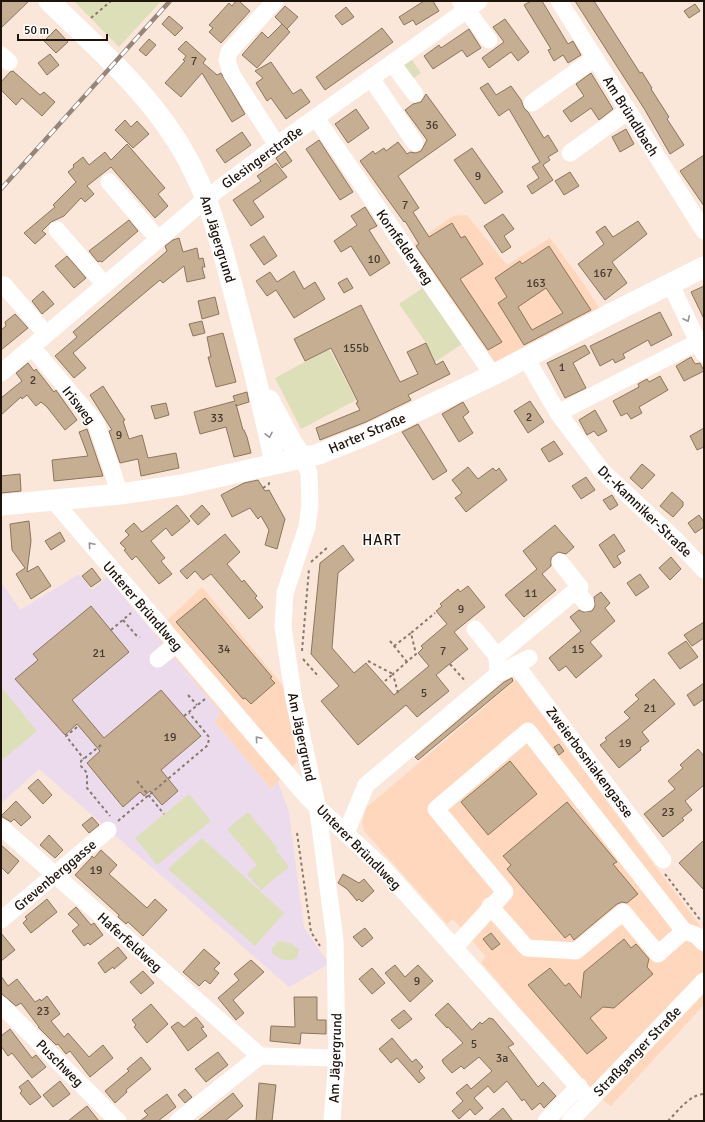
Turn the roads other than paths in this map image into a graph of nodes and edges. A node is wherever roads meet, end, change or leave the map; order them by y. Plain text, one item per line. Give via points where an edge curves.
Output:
1 (49, 1) edge
2 (275, 1) edge
3 (559, 1) edge
4 (468, 4) edge
5 (488, 40) dead end
6 (594, 58) junction
7 (392, 63) junction
8 (371, 78) junction
9 (415, 94) dead end
10 (532, 103) dead end
11 (628, 111) junction
12 (316, 118) junction
13 (415, 143) dead end
14 (278, 145) junction
15 (570, 153) dead end
16 (109, 182) dead end
17 (207, 198) junction
18 (57, 230) dead end
19 (704, 231) edge
20 (158, 239) junction
21 (704, 267) edge
22 (670, 283) junction
23 (4, 285) dead end
24 (105, 285) junction
25 (46, 334) junction
26 (32, 347) junction
27 (701, 348) edge
28 (526, 358) junction
29 (255, 369) junction
30 (1, 373) edge
31 (493, 375) junction
32 (558, 413) junction
33 (303, 458) junction
34 (275, 464) junction
35 (120, 494) junction
36 (53, 500) junction
37 (1, 505) edge
38 (560, 562) dead end
39 (704, 570) edge
40 (475, 629) dead end
41 (176, 644) junction
42 (497, 656) junction
43 (158, 659) dead end
44 (498, 674) junction
45 (317, 804) junction
46 (1, 827) edge
47 (112, 827) road end
48 (346, 832) junction
49 (664, 867) road end
50 (55, 875) junction
51 (490, 906) junction
52 (1, 920) edge
53 (684, 931) junction
54 (704, 943) edge
55 (454, 948) junction
56 (704, 981) edge
57 (1, 1005) edge
58 (260, 1056) junction
59 (337, 1058) junction
60 (579, 1086) junction
61 (590, 1100) junction
62 (118, 1121) edge
63 (178, 1121) edge
64 (332, 1121) edge
65 (546, 1121) edge
66 (570, 1121) edge

1 - 17 main road, Am Jägergrund via 114,64 152,106 168,127
2 - 14 street via 229,52 227,60 232,75
3 - 6 street, Am Bründlbach
4 - 5 street
4 - 7 street, Glesingerstraße
6 - 10 street
6 - 11 street, Am Bründlbach
7 - 8 street, Glesingerstraße
7 - 9 street
8 - 12 street, Glesingerstraße
8 - 13 street
11 - 15 street
11 - 19 street, Am Bründlbach
12 - 14 street, Glesingerstraße
12 - 31 street, Kornfelderweg
14 - 17 street, Glesingerstraße
16 - 20 street
17 - 20 street, Glesingerstraße
17 - 29 main road, Am Jägergrund
18 - 24 street
20 - 24 street, Glesingerstraße
21 - 22 main road, Harter Straße
22 -> 27 street
22 - 28 main road, Harter Straße
23 - 25 street
24 - 25 street, Glesingerstraße
25 - 26 street, Glesingerstraße
26 - 30 street, Glesingerstraße
26 - 35 street, Irisweg via 96,423
27 - 32 street via 630,377
28 - 31 main road, Harter Straße
28 - 32 street, Dr.-Kamniker-Straße
29 - 33 main road, Am Jägergrund via 292,444
29 -> 34 main road, Am Jägergrund
31 - 33 main road, Harter Straße via 369,434
32 - 39 street, Dr.-Kamniker-Straße via 602,470
33 - 34 main road, Harter Straße
33 - 45 street, Am Jägergrund via 309,474 310,506 307,527 285,593 283,627 294,700
34 - 35 main road, Harter Straße via 182,485
35 - 36 main road, Harter Straße
36 - 37 main road, Harter Straße
41 -> 36 street, Unterer Bründlweg
38 - 42 street via 580,587 581,597 545,610
40 - 42 street
41 - 43 street
45 -> 41 street, Unterer Bründlweg via 307,797
42 - 44 street
44 - 48 street, Zweierbosniakengasse via 366,785
44 - 49 street, Zweierbosniakengasse via 523,662
45 - 48 street, Unterer Bründlweg
45 - 59 street, Am Jägergrund via 335,940
46 - 50 street, Haferfeldweg
47 - 50 street, Grevenberggasse
48 - 55 street, Unterer Bründlweg via 384,869
50 - 52 street, Grevenberggasse
50 - 58 street, Haferfeldweg
51 - 53 street via 527,948 576,951 623,912 658,954
51 - 53 street via 505,892 436,809 528,731
51 - 55 street
53 - 54 street via 696,935
55 - 60 street, Unterer Bründlweg
56 - 61 street, Straßganger Straße
57 - 62 street, Puschweg
58 - 59 street
58 - 63 street
59 - 64 street, Am Jägergrund
60 - 61 street, Unterer Bründlweg
60 - 65 street
61 - 66 street, Straßganger Straße

